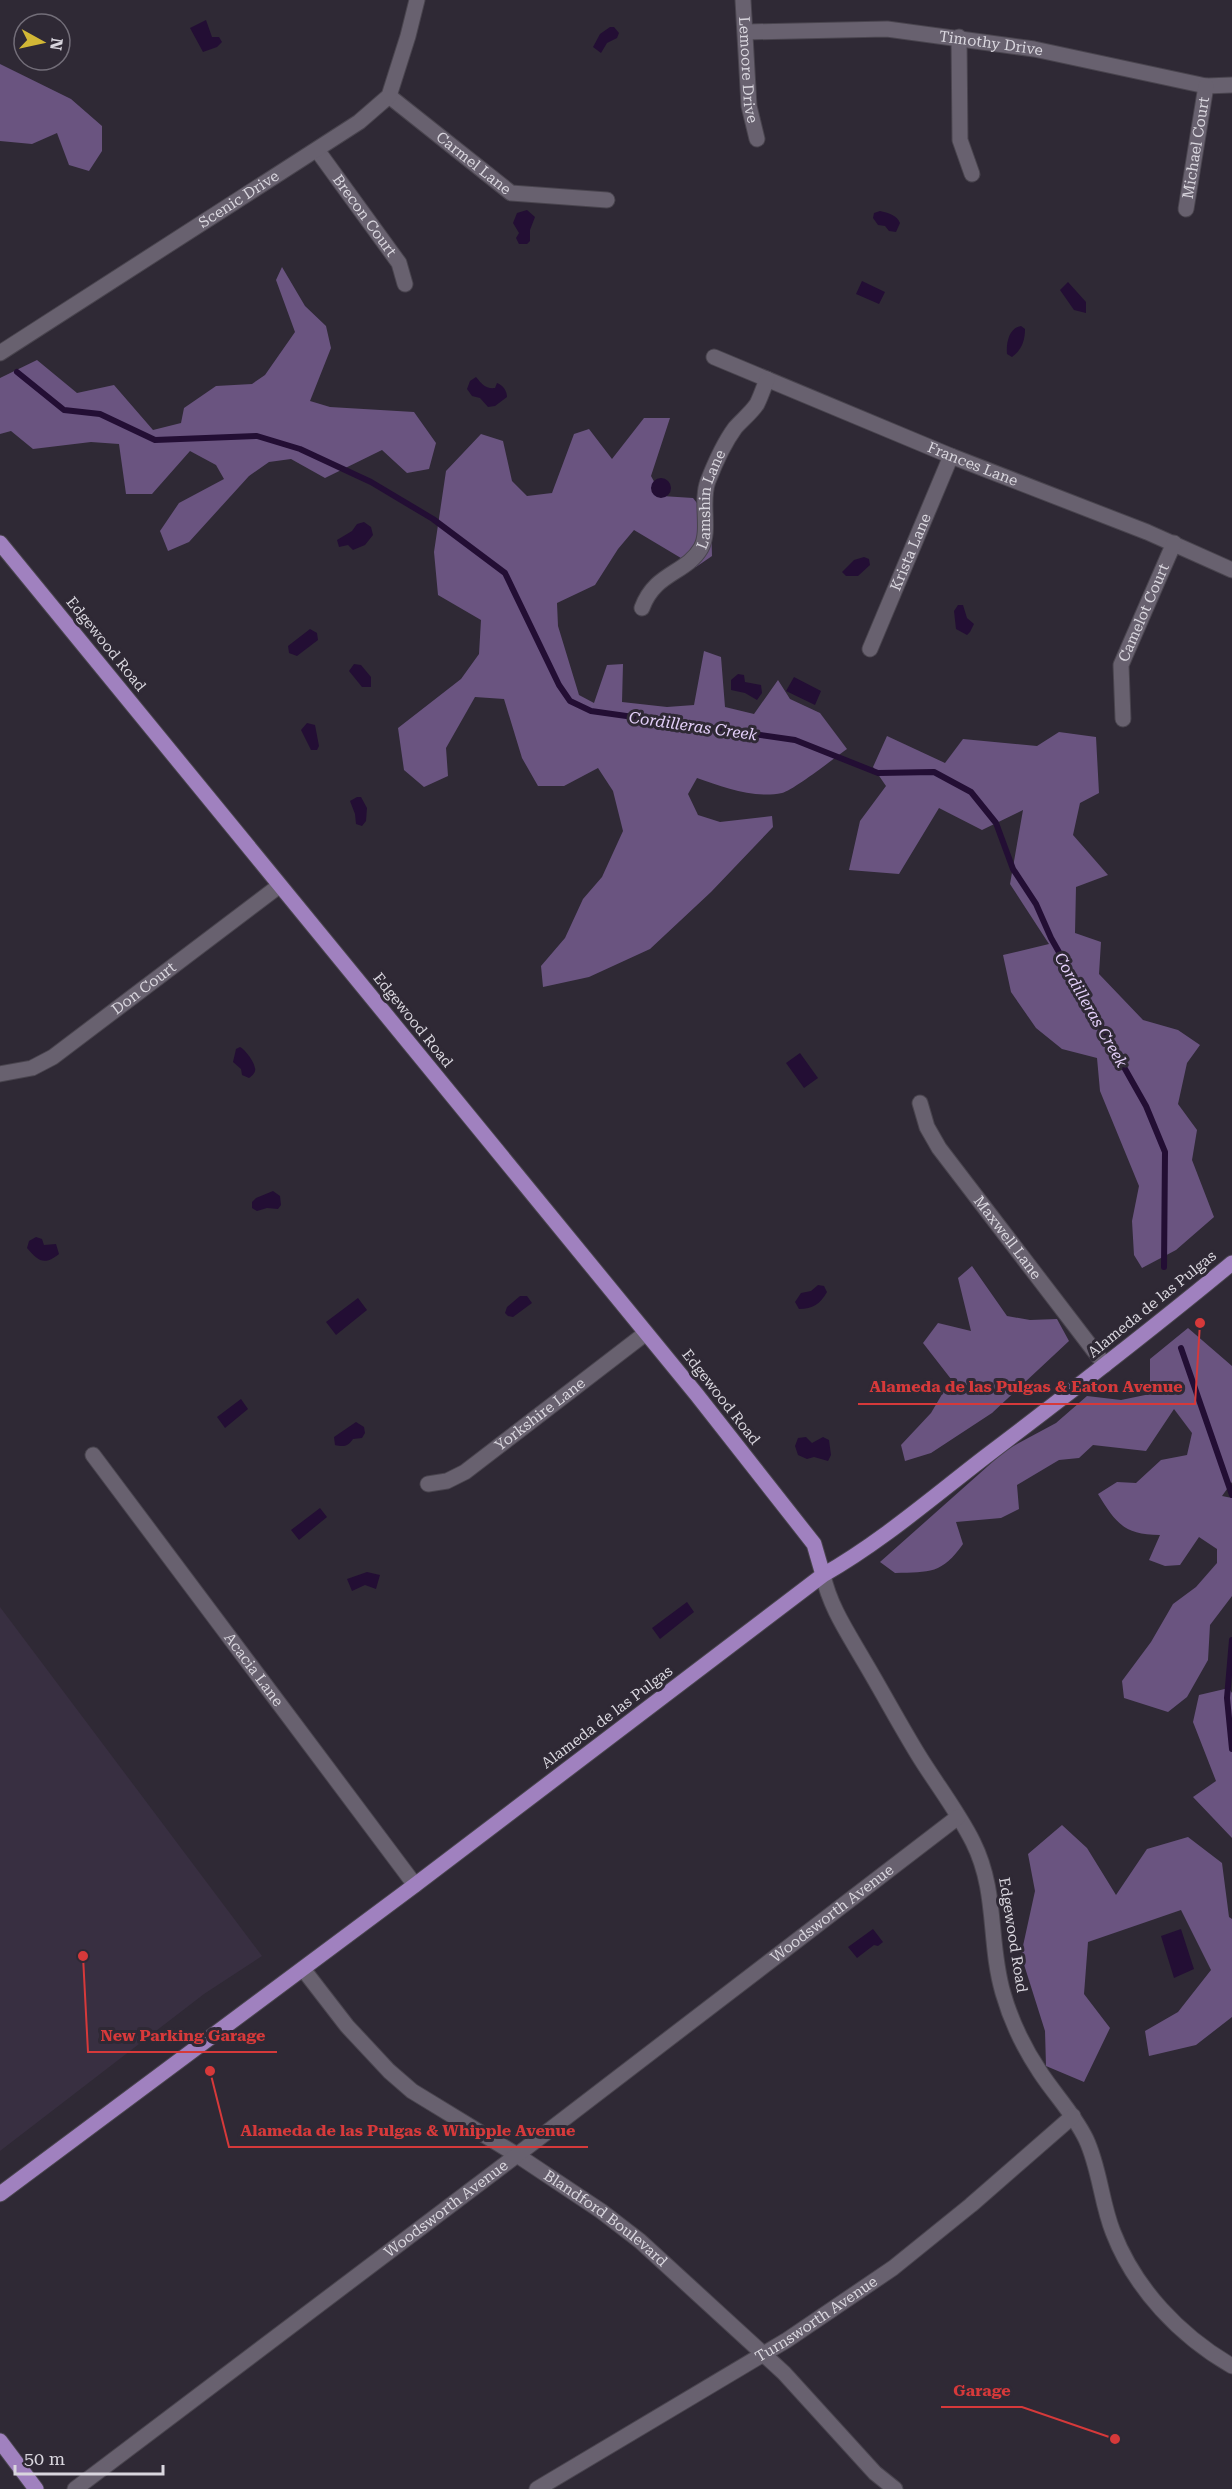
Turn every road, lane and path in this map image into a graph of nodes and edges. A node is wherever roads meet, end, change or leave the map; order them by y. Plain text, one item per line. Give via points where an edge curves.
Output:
1 (417, 0) edge
2 (743, 0) edge
3 (746, 32) junction
4 (959, 37) junction
5 (1232, 85) edge
6 (1206, 86) junction
7 (388, 96) junction
8 (757, 139) dead end
9 (317, 150) junction
10 (972, 174) dead end
11 (607, 200) dead end
12 (1186, 209) dead end
13 (405, 284) dead end
14 (0, 353) edge
15 (714, 357) dead end
16 (767, 379) junction
17 (951, 456) junction
18 (0, 543) edge
19 (1174, 543) junction
20 (1232, 570) edge
21 (642, 609) dead end
22 (870, 649) dead end
23 (1123, 719) dead end
24 (279, 886) junction
25 (0, 1074) edge
26 (920, 1103) dead end
27 (1232, 1263) edge
28 (646, 1333) junction
29 (1105, 1365) junction
30 (93, 1455) dead end
31 (428, 1484) dead end
32 (823, 1575) junction
33 (958, 1817) junction
34 (415, 1885) junction
35 (303, 1969) junction
36 (1073, 2116) junction
37 (517, 2155) junction
38 (0, 2194) edge
39 (762, 2353) junction
40 (1232, 2366) edge
41 (0, 2441) edge
42 (36, 2489) edge
43 (75, 2489) edge
44 (537, 2489) edge
45 (895, 2489) edge

1 - 7 street, Scenic Drive
2 - 3 street, Lemoore Drive
3 - 4 street, Timothy Drive via 887,29
3 - 8 street, Lemoore Drive via 749,106
4 - 6 street, Timothy Drive
4 - 10 street via 960,140
5 - 6 street, Timothy Drive
6 - 12 street, Michael Court
7 - 9 street, Scenic Drive via 359,122
7 - 11 street, Carmel Lane via 511,193
9 - 13 street, Brecon Court via 399,263
9 - 14 street, Scenic Drive
15 - 16 street, Frances Lane
16 - 17 street, Frances Lane
16 - 21 street, Lamshin Lane via 756,404 734,429 708,483 702,546 696,555 656,583
17 - 19 street, Frances Lane
17 - 22 street, Krista Lane
18 - 24 main road, Edgewood Road
19 - 20 street, Frances Lane
19 - 23 street, Camelot Court via 1120,665
24 - 25 street, Don Court via 53,1057 32,1068
24 - 28 main road, Edgewood Road
26 - 29 street, Maxwell Lane via 939,1148
27 - 29 main road, Alameda de las Pulgas
28 - 31 street, Yorkshire Lane via 465,1472 447,1481
28 - 32 main road, Edgewood Road via 814,1544
29 - 32 main road, Alameda de las Pulgas via 851,1558
30 - 34 street, Acacia Lane
32 - 33 street, Edgewood Road via 832,1605
32 - 34 main road, Alameda de las Pulgas
33 - 36 street, Edgewood Road via 985,1868 1002,1992 1013,2022 1041,2073
33 - 37 street, Woodsworth Avenue
34 - 35 main road, Alameda de las Pulgas
35 - 37 street, Blandford Boulevard via 347,2026 412,2091
35 - 38 main road, Alameda de las Pulgas
36 - 39 street, Turnsworth Avenue via 893,2268
36 - 40 street, Edgewood Road via 1097,2166 1113,2232 1143,2286 1189,2337
37 - 39 street, Blandford Boulevard via 640,2241
37 - 43 street, Woodsworth Avenue
39 - 44 street, Turnsworth Avenue
39 - 45 street, Blandford Boulevard via 875,2473
41 - 42 main road

